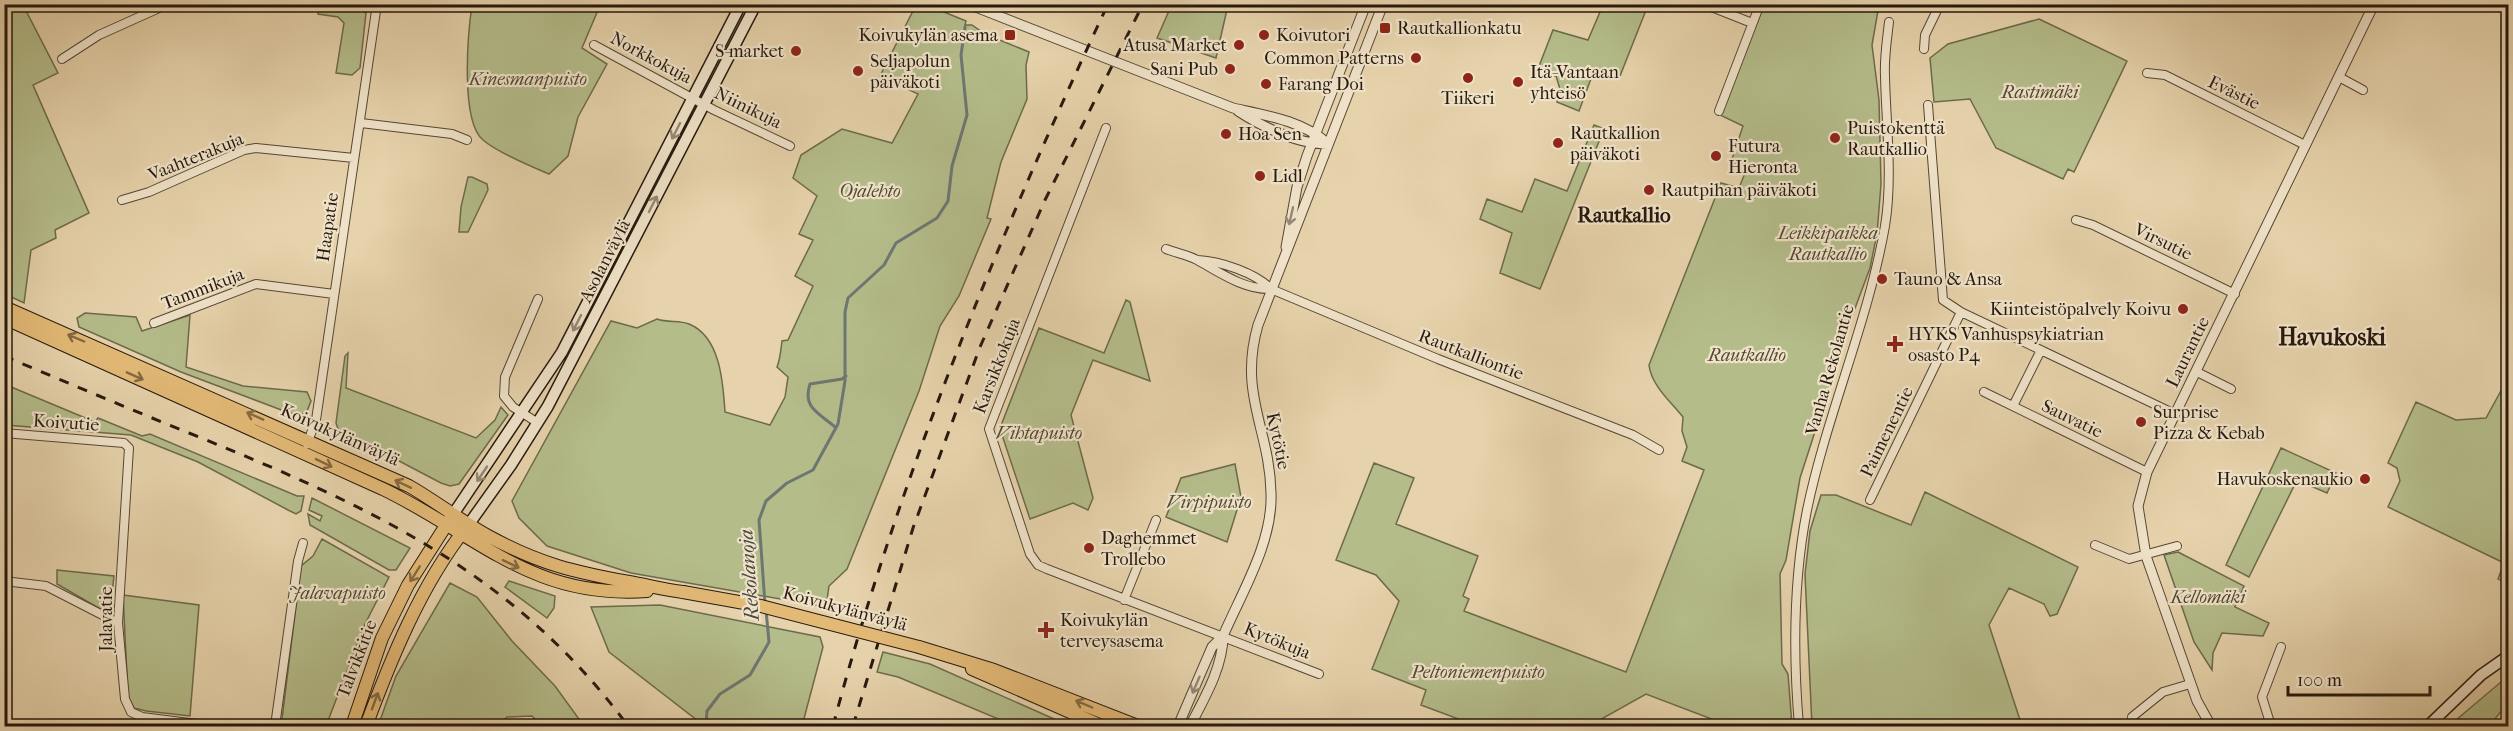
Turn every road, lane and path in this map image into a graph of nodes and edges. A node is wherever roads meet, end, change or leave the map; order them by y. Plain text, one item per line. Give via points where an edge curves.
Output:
1 (168, 4) edge
2 (377, 4) edge
3 (741, 4) edge
4 (756, 4) edge
5 (968, 4) edge
6 (1366, 4) edge
7 (1383, 4) edge
8 (1704, 4) edge
9 (1760, 4) edge
10 (1940, 4) edge
11 (2374, 4) edge
12 (1889, 22) dead end
13 (1752, 23) junction
14 (594, 45) dead end
15 (1924, 49) dead end
16 (62, 59) dead end
17 (2147, 73) dead end
18 (2339, 77) junction
19 (2363, 90) dead end
20 (693, 98) junction
21 (705, 104) junction
22 (1928, 105) dead end
23 (1233, 108) junction
24 (1719, 111) dead end
25 (361, 123) junction
26 (1106, 128) dead end
27 (1315, 132) junction
28 (467, 140) dead end
29 (1311, 144) junction
30 (1328, 144) junction
31 (2305, 145) junction
32 (790, 146) dead end
33 (354, 158) junction
34 (122, 200) dead end
35 (2076, 220) dead end
36 (1166, 249) dead end
37 (1286, 249) junction
38 (1271, 289) junction
39 (334, 294) junction
40 (2235, 294) junction
41 (538, 299) dead end
42 (4, 307) edge
43 (1961, 312) junction
44 (4, 318) edge
45 (154, 323) dead end
46 (2041, 350) junction
47 (2197, 372) junction
48 (2231, 390) dead end
49 (1984, 392) dead end
50 (2013, 406) junction
51 (523, 413) junction
52 (2175, 414) junction
53 (538, 423) junction
54 (4, 433) edge
55 (124, 443) joint
56 (305, 447) junction
57 (1659, 450) dead end
58 (2147, 472) junction
59 (1870, 500) dead end
60 (454, 513) junction
61 (1156, 520) dead end
62 (469, 524) junction
63 (447, 525) junction
64 (461, 534) junction
65 (303, 543) dead end
66 (2095, 544) dead end
67 (2177, 546) dead end
68 (2146, 556) junction
69 (4, 581) edge
70 (660, 590) junction
71 (1124, 600) junction
72 (118, 623) junction
73 (1223, 636) junction
74 (2281, 647) dead end
75 (2508, 656) edge
76 (949, 657) junction
77 (1319, 674) dead end
78 (2190, 684) junction
79 (2132, 717) dead end
80 (213, 726) edge
81 (275, 726) edge
82 (351, 726) edge
83 (366, 726) edge
84 (1102, 726) edge
85 (1138, 726) edge
86 (1178, 726) edge
87 (1190, 726) edge
88 (1799, 726) edge
89 (2211, 726) edge
90 (2271, 726) edge
91 (2428, 726) edge

1 - 16 street via 99,34
2 - 25 street, Haapatie
3 - 20 main road, Asolanväylä
4 - 21 main road, Asolanväylä
5 - 23 street
6 - 27 street, Kytötie
7 - 30 street, Kytötie
8 - 13 street
9 - 13 street
10 - 15 street via 1925,34
11 - 18 street, Laurantie
12 - 88 street, Vanha Rekolantie via 1885,223 1877,266 1807,511 1796,629
13 - 24 street
14 - 20 street, Norkkokuja
17 - 31 street, Evästie via 2165,75
18 - 19 street
18 - 31 street, Laurantie
20 - 21 street, Niinikuja
20 -> 51 main road, Asolanväylä via 562,352
21 - 32 street, Niinikuja
53 -> 21 main road, Asolanväylä
22 - 43 street via 1940,295 1947,305
23 - 27 street
23 - 29 street via 1254,122
25 - 28 street via 452,134
25 - 33 street, Haapatie
26 - 71 street, Karsikkokuja via 989,429 1032,560
27 - 29 street, Kytötie
27 - 30 street
29 - 30 street
29 -> 37 street, Kytötie via 1297,187
30 - 37 street, Kytötie via 1298,228
31 - 40 street, Laurantie
33 - 34 street, Vaahterakuja via 244,150
33 - 39 street, Haapatie
35 - 40 street, Virsutie
36 - 38 street, Rautkalliontie via 1263,281
37 - 38 street, Kytötie
38 - 57 street, Rautkalliontie via 1623,431
38 - 73 street, Kytötie via 1251,357 1252,396 1269,472 1271,510 1268,530
39 - 45 street, Tammikuja via 256,284
39 - 56 street, Haapatie via 316,420
40 - 47 street, Laurantie
41 - 51 street via 505,377 504,396
56 -> 42 main road, Koivukylänväylä
43 - 46 street
43 - 59 street, Paimenentie
44 -> 56 main road, Koivukylänväylä
46 - 50 street
46 - 52 street
47 - 48 street
47 - 52 street, Laurantie
49 - 50 street, Sauvatie
50 - 58 street, Sauvatie
51 - 53 street
51 -> 60 main road, Asolanväylä
52 - 58 street, Laurantie
53 - 62 main road, Asolanväylä
54 - 55 street, Koivutie
55 - 72 street, Jalavatie via 129,448 129,459
60 -> 56 main road, Koivukylänväylä via 409,486
56 -> 63 main road, Koivukylänväylä
58 - 68 street, Laurantie via 2138,506
60 - 62 main road, Koivukylänväylä
60 - 63 main road, Talvikkitie
61 - 71 street
62 - 64 main road, Talvikkitie
62 - 70 main road, Koivukylänväylä via 524,555 561,569
63 - 64 main road, Koivukylänväylä
63 -> 82 main road, Talvikkitie via 408,585 382,638
64 -> 70 main road, Koivukylänväylä via 505,561 567,584 606,591
83 -> 64 main road, Talvikkitie via 402,638
65 - 81 street
66 - 68 street via 2128,559
67 - 68 street
68 - 78 street, Laurantie
69 - 72 street via 46,586
70 - 76 main road, Koivukylänväylä, bridge via 802,616
71 - 73 street, Karsikkokuja
72 - 80 street, Jalavatie via 125,699 131,712 142,717
73 - 77 street, Kytökuja
73 -> 86 street, Kytötie via 1212,647
73 - 87 street, Kytötie via 1220,660
74 - 90 street via 2262,697
75 - 91 main road via 2481,675
76 - 84 main road, Koivukylänväylä
85 -> 76 main road, Koivukylänväylä via 994,670
78 - 79 street via 2163,692
78 - 89 street, Laurantie

